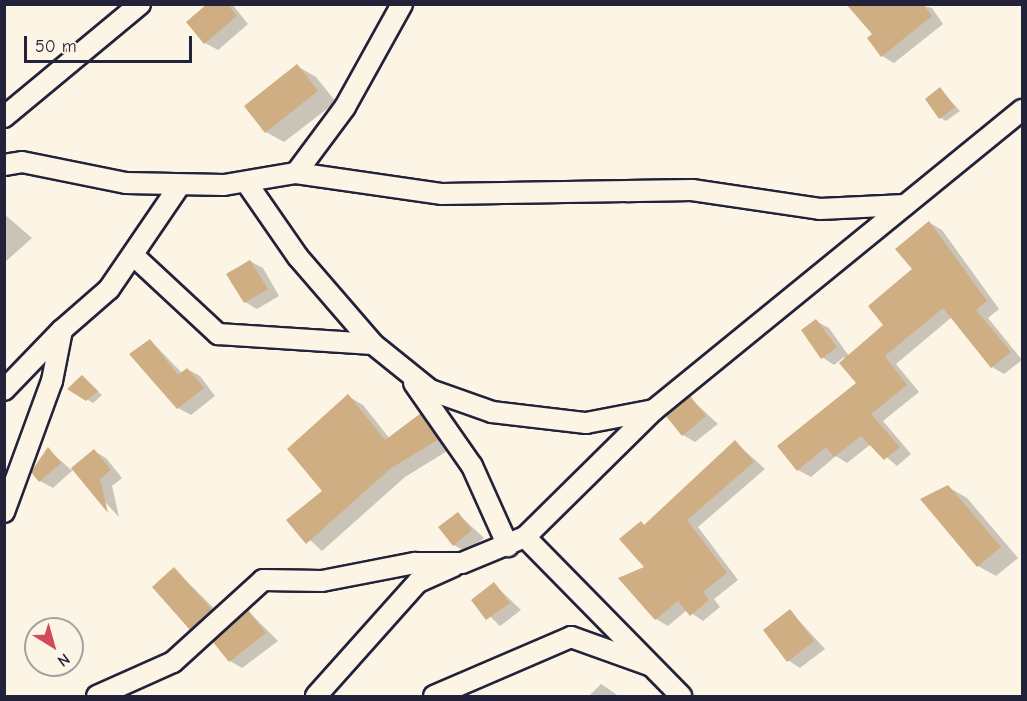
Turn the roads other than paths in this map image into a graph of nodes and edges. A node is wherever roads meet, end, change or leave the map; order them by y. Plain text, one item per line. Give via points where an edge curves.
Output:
1 (140, 4) edge
2 (402, 4) edge
3 (1023, 110) edge
4 (4, 117) edge
5 (4, 165) edge
6 (296, 173) junction
7 (246, 182) junction
8 (180, 185) junction
9 (905, 205) junction
10 (135, 256) junction
11 (62, 330) junction
12 (365, 344) junction
13 (406, 371) junction
14 (4, 390) edge
15 (654, 410) junction
16 (4, 512) edge
17 (517, 541) junction
18 (462, 563) junction
19 (649, 665) junction
20 (97, 696) edge
21 (316, 696) edge
22 (434, 696) edge
23 (681, 696) edge

1 - 4 street
2 - 6 street via 345,107
3 - 9 street
5 - 8 street via 22,162 126,183
6 - 7 street
6 - 9 street via 442,194 692,190 820,208
7 - 8 street
7 - 12 street
8 - 10 street
9 - 15 street
10 - 11 street via 109,289
10 - 12 street via 218,334
11 - 14 street
11 - 16 street via 52,381
12 - 13 street
13 - 15 street via 430,390 492,412 586,423
13 - 17 street via 472,466
15 - 17 street
17 - 18 street
17 - 19 street
18 - 20 street via 415,563 322,581 263,580 173,663
18 - 21 street via 417,582
19 - 22 street via 571,637
19 - 23 street

